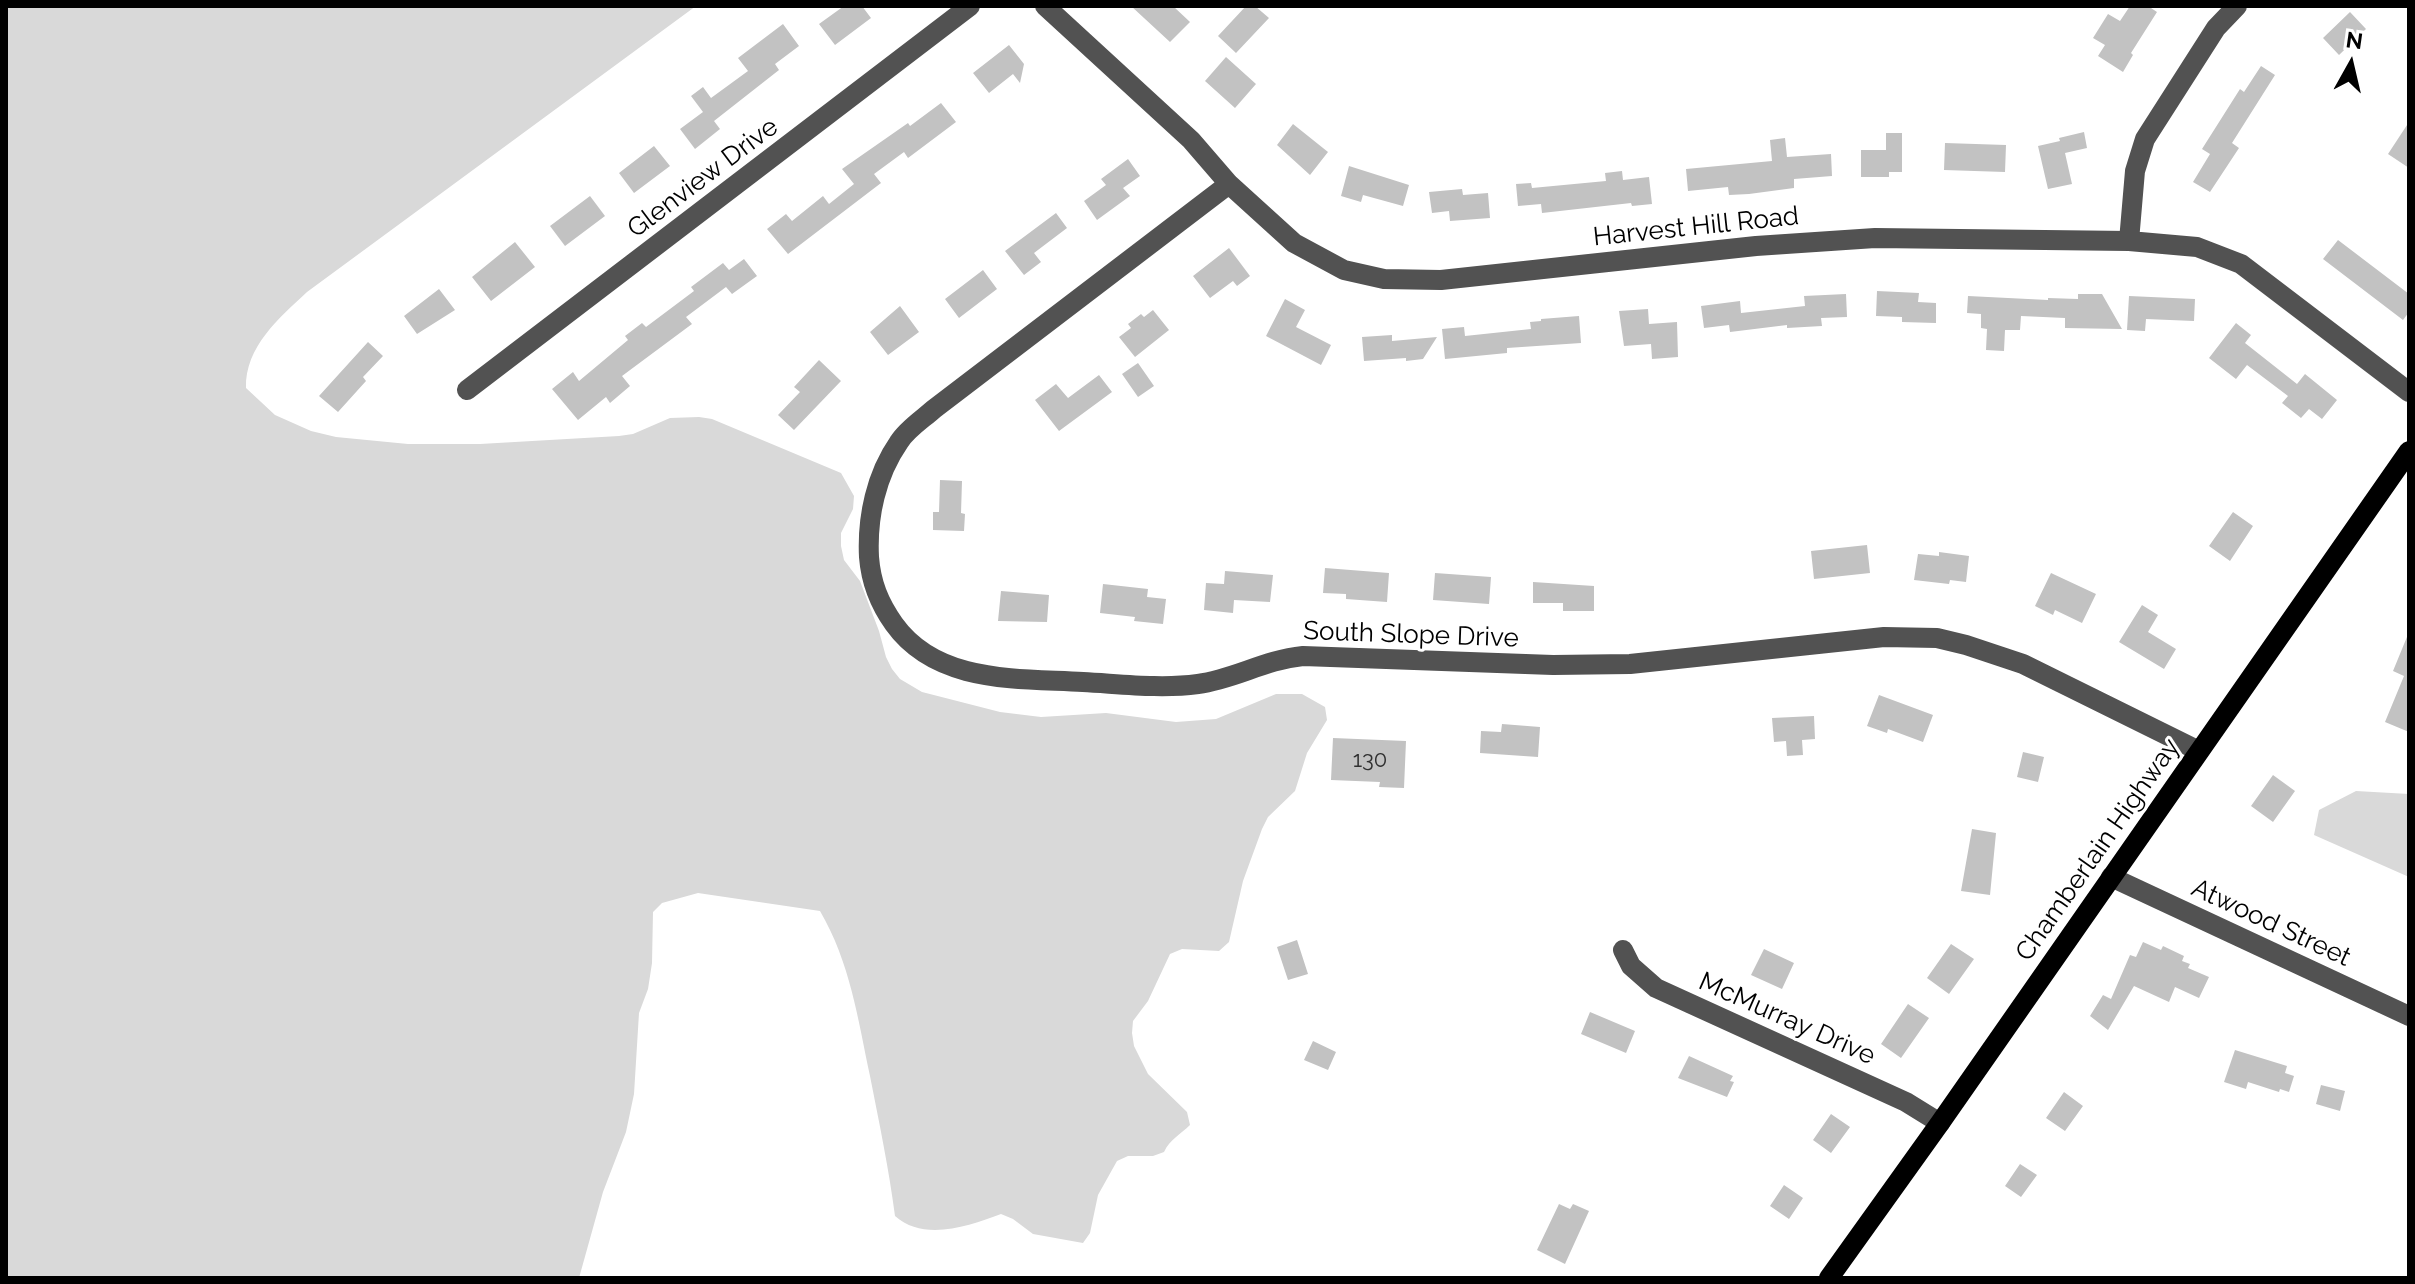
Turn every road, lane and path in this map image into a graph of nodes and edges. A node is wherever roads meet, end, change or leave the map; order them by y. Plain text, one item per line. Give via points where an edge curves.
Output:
1 (970, 6) edge
2 (1045, 6) edge
3 (2237, 6) edge
4 (1229, 184) junction
5 (2129, 241) junction
6 (467, 390) dead end
7 (2409, 392) edge
8 (2409, 451) edge
9 (2199, 751) junction
10 (2111, 877) junction
11 (1623, 950) dead end
12 (2409, 1016) edge
13 (1940, 1123) junction
14 (1829, 1278) edge

1 - 6 street, Glenview Drive
2 - 4 street, Harvest Hill Road via 1191,140
3 - 5 street via 2216,28 2145,139 2135,171
4 - 5 street, Harvest Hill Road via 1294,243 1344,270 1384,279 1441,280 1875,238
4 - 9 street, South Slope Drive via 900,440 872,505 871,578 882,607 923,654 959,670 994,677 1153,686 1198,684 1303,656 1630,664 1914,636 1966,645 2023,664
5 - 7 street, Harvest Hill Road via 2197,247 2241,264
8 - 9 main road, Chamberlain Highway
9 - 10 main road, Chamberlain Highway
10 - 12 street, Atwood Street
10 - 13 main road, Chamberlain Highway
11 - 13 street, McMurray Drive via 1631,966 1656,988 1906,1102
13 - 14 main road, Chamberlain Highway

